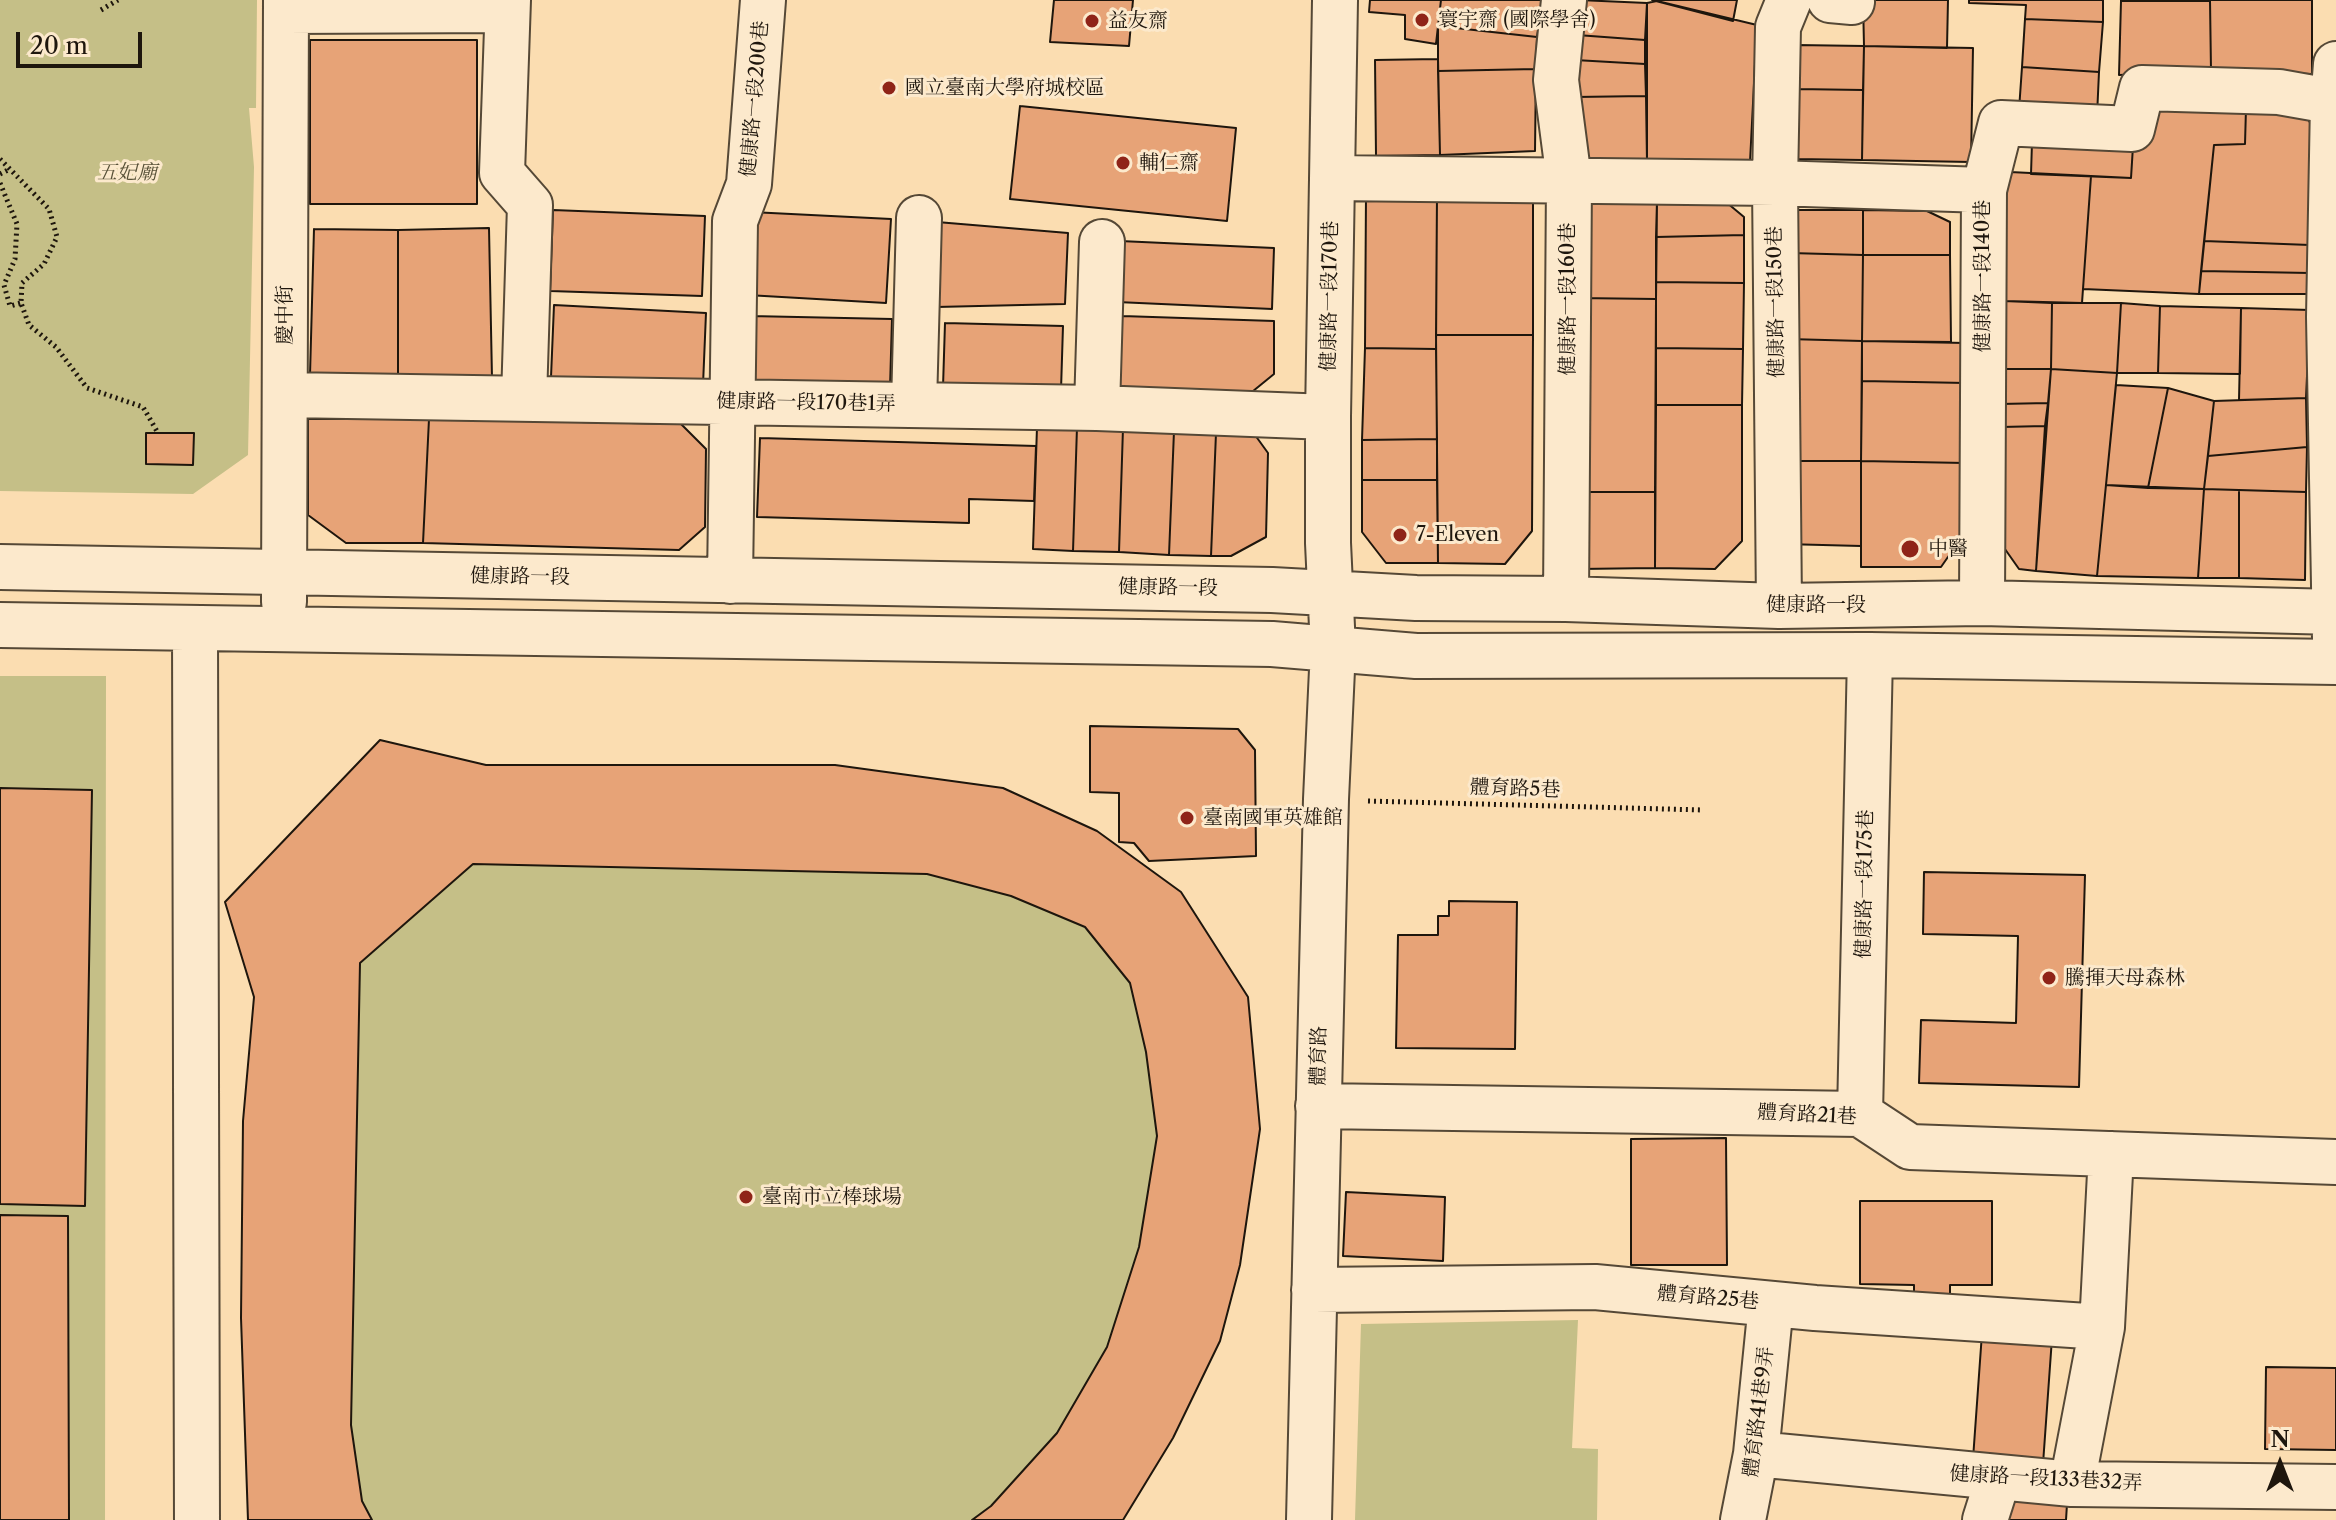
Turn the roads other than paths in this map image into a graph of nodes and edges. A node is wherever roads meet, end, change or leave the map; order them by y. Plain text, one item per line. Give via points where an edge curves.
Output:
1 (763, 0) edge
2 (1335, 0) edge
3 (1564, 0) edge
4 (1789, 0) edge
5 (507, 5) edge
6 (286, 6) edge
7 (2335, 89) edge
8 (1332, 178) junction
9 (1569, 180) junction
10 (1775, 183) junction
11 (1984, 190) junction
12 (919, 218) dead end
13 (1102, 242) dead end
14 (2332, 317) edge
15 (285, 395) junction
16 (524, 399) junction
17 (732, 402) junction
18 (914, 405) junction
19 (1097, 408) junction
20 (1328, 417) junction
21 (0, 567) edge
22 (285, 572) junction
23 (730, 581) junction
24 (1332, 592) junction
25 (1566, 599) junction
26 (1982, 603) junction
27 (1779, 606) junction
28 (2335, 612) edge
29 (0, 625) edge
30 (195, 628) junction
31 (284, 629) junction
32 (1333, 648) junction
33 (1870, 655) junction
34 (2336, 662) edge
35 (1318, 1106) junction
36 (1860, 1114) junction
37 (2111, 1154) junction
38 (2336, 1162) edge
39 (1314, 1290) junction
40 (1771, 1304) junction
41 (2102, 1327) junction
42 (1756, 1454) junction
43 (1998, 1479) junction
44 (2072, 1484) junction
45 (2336, 1487) edge
46 (197, 1520) edge
47 (1309, 1520) edge
48 (1743, 1520) edge
49 (1985, 1520) edge

1 - 17 street, 健康路一段200巷 via 749,184 735,221
2 - 8 street, 健康路一段170巷
3 - 9 street, 健康路一段160巷 via 1556,80
4 - 10 street, 健康路一段150巷 via 1778,27
5 - 6 street
5 - 16 street via 502,173 530,205
6 - 15 street, 慶中街
7 - 11 street, 健康路一段140巷 via 2142,88 2132,129 2001,123
7 - 14 street
8 - 9 street
8 - 20 street, 健康路一段170巷
9 - 10 street
9 - 25 street, 健康路一段160巷
10 - 11 street
10 - 27 street, 健康路一段150巷
11 - 26 street, 健康路一段140巷
12 - 18 street
13 - 19 street
14 - 28 street
15 - 16 street, 健康路一段170巷1弄
15 - 22 street, 慶中街
16 - 17 street, 健康路一段170巷1弄
17 - 18 street, 健康路一段170巷1弄
17 - 23 street, 健康路一段200巷
18 - 19 street, 健康路一段170巷1弄
19 - 20 street, 健康路一段170巷1弄
20 - 24 street, 健康路一段170巷
21 - 22 street, 健康路一段
22 - 23 street, 健康路一段
22 - 31 street, 慶中街
23 - 24 street, 健康路一段
24 - 25 street, 健康路一段
24 - 32 street, 體育路
25 - 27 street, 健康路一段
26 - 27 street, 健康路一段
26 - 28 street, 健康路一段
28 - 34 street
29 - 30 street
30 - 31 street
30 - 46 street
31 - 32 street
32 - 33 street via 1416,656
32 - 35 street, 體育路
33 - 34 street
33 - 36 street, 健康路一段175巷
35 - 36 street, 體育路21巷
35 - 39 street, 體育路
36 - 37 street, 體育路21巷 via 1910,1147
37 - 38 street, 體育路21巷
37 - 41 street
39 - 40 street, 體育路25巷 via 1595,1287
39 - 47 street, 體育路
40 - 41 street, 體育路25巷
40 - 42 street, 體育路41巷9弄
41 - 44 street
42 - 43 street, 健康路一段133巷32弄
42 - 48 street, 體育路41巷9弄
43 - 44 street, 健康路一段133巷32弄
43 - 49 street
44 - 45 street, 健康路一段133巷32弄

